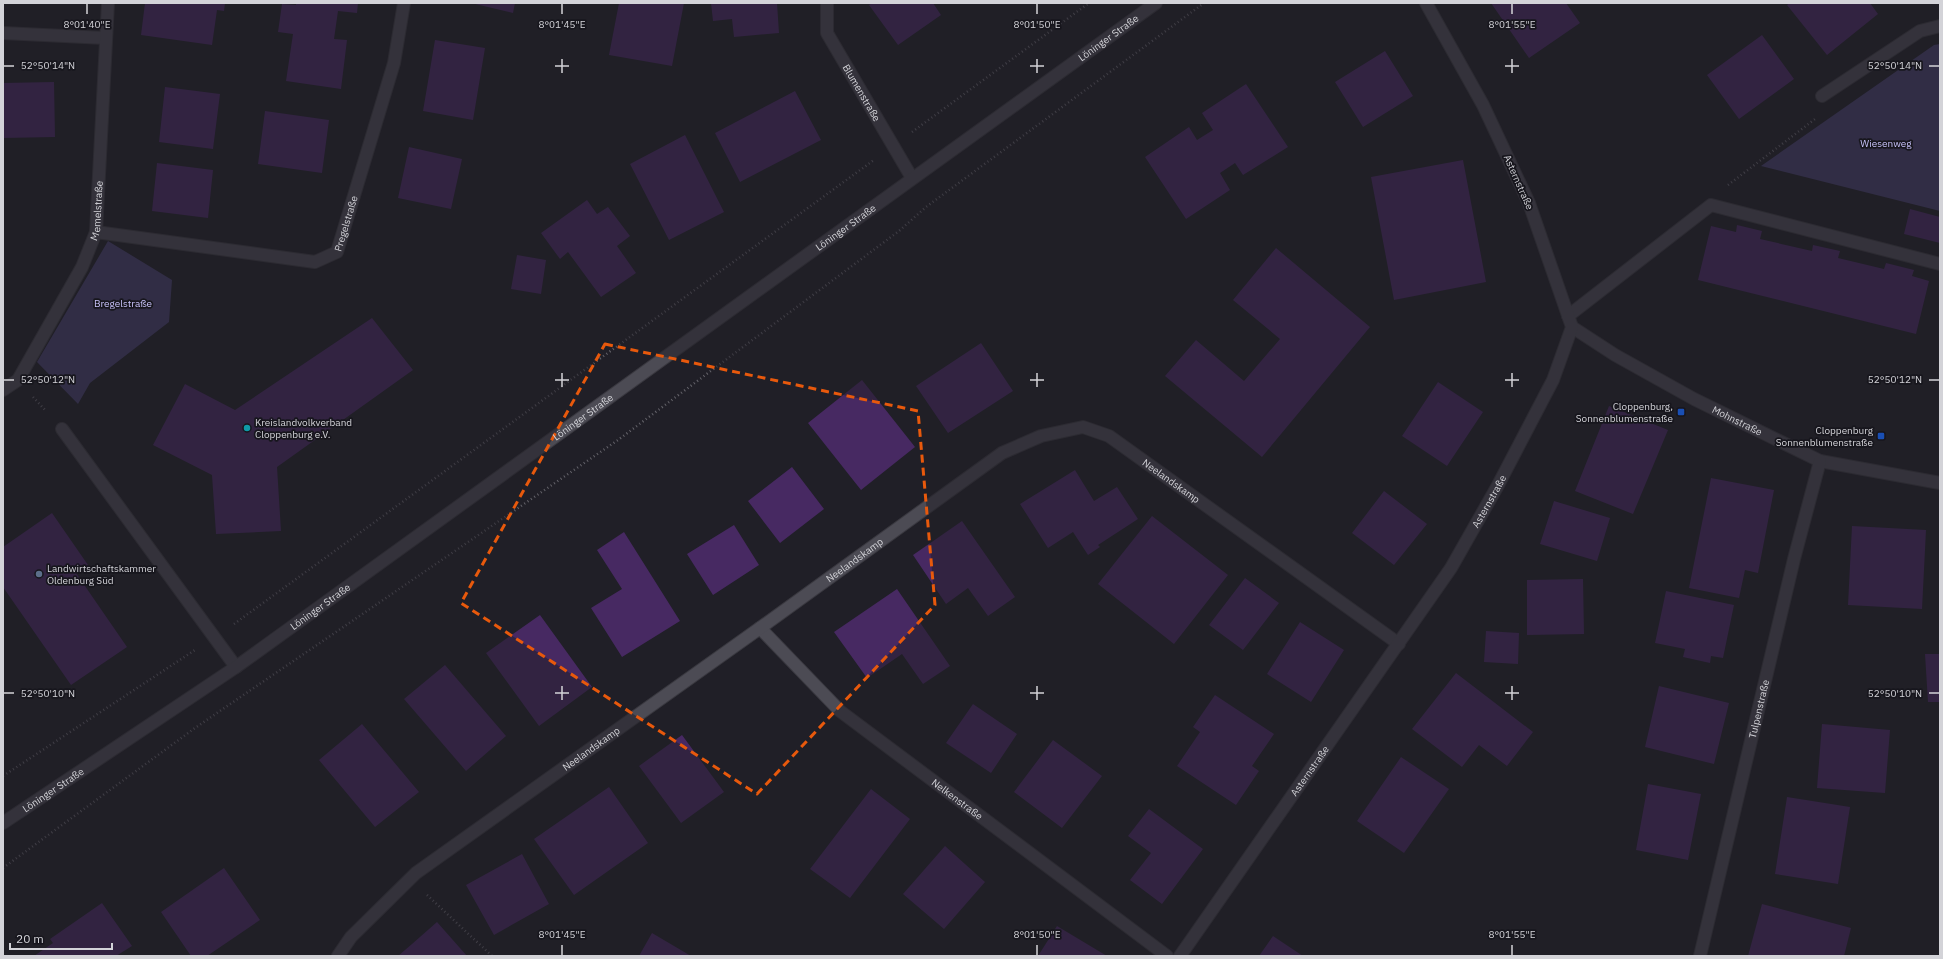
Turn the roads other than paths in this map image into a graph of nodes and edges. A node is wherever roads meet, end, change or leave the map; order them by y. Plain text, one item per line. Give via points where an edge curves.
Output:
1 (108, 3) edge
2 (404, 3) edge
3 (827, 3) edge
4 (1156, 3) edge
5 (1426, 3) edge
6 (1940, 26) edge
7 (3, 33) edge
8 (105, 38) junction
9 (1822, 96) road end
10 (912, 178) junction
11 (96, 232) junction
12 (1940, 264) edge
13 (1568, 316) junction
14 (1572, 327) junction
15 (3, 390) edge
16 (62, 429) road end
17 (1820, 461) junction
18 (1940, 483) edge
19 (760, 628) junction
20 (1399, 644) junction
21 (236, 667) junction
22 (3, 823) edge
23 (338, 956) edge
24 (1167, 956) edge
25 (1180, 956) edge
26 (1700, 956) edge

1 - 8 street, Memelstraße
2 - 11 street, Pregelstraße via 394,62 337,252 315,262
3 - 10 street, Blumenstraße via 827,33
4 - 10 street, Löninger Straße
5 - 13 street, Asternstraße via 1483,105 1529,203
6 - 9 street via 1920,32
7 - 8 street
8 - 11 street, Memelstraße
10 - 21 street, Löninger Straße
11 - 15 street, Memelstraße via 82,267 18,380
12 - 13 street via 1711,205
13 - 14 street, Asternstraße
14 - 17 street, Mohnstraße via 1615,355 1694,399
14 - 20 street, Asternstraße via 1553,380 1497,487 1451,568
16 - 21 street
17 - 18 street, Mohnstraße
17 - 26 street, Tulpenstraße via 1794,559
19 - 20 street, Neelandskamp via 1002,453 1041,436 1083,427 1109,436
19 - 23 street, Neelandskamp via 416,873 351,937
19 - 24 street, Nelkenstraße via 840,711
20 - 25 street, Asternstraße
21 - 22 street, Löninger Straße

